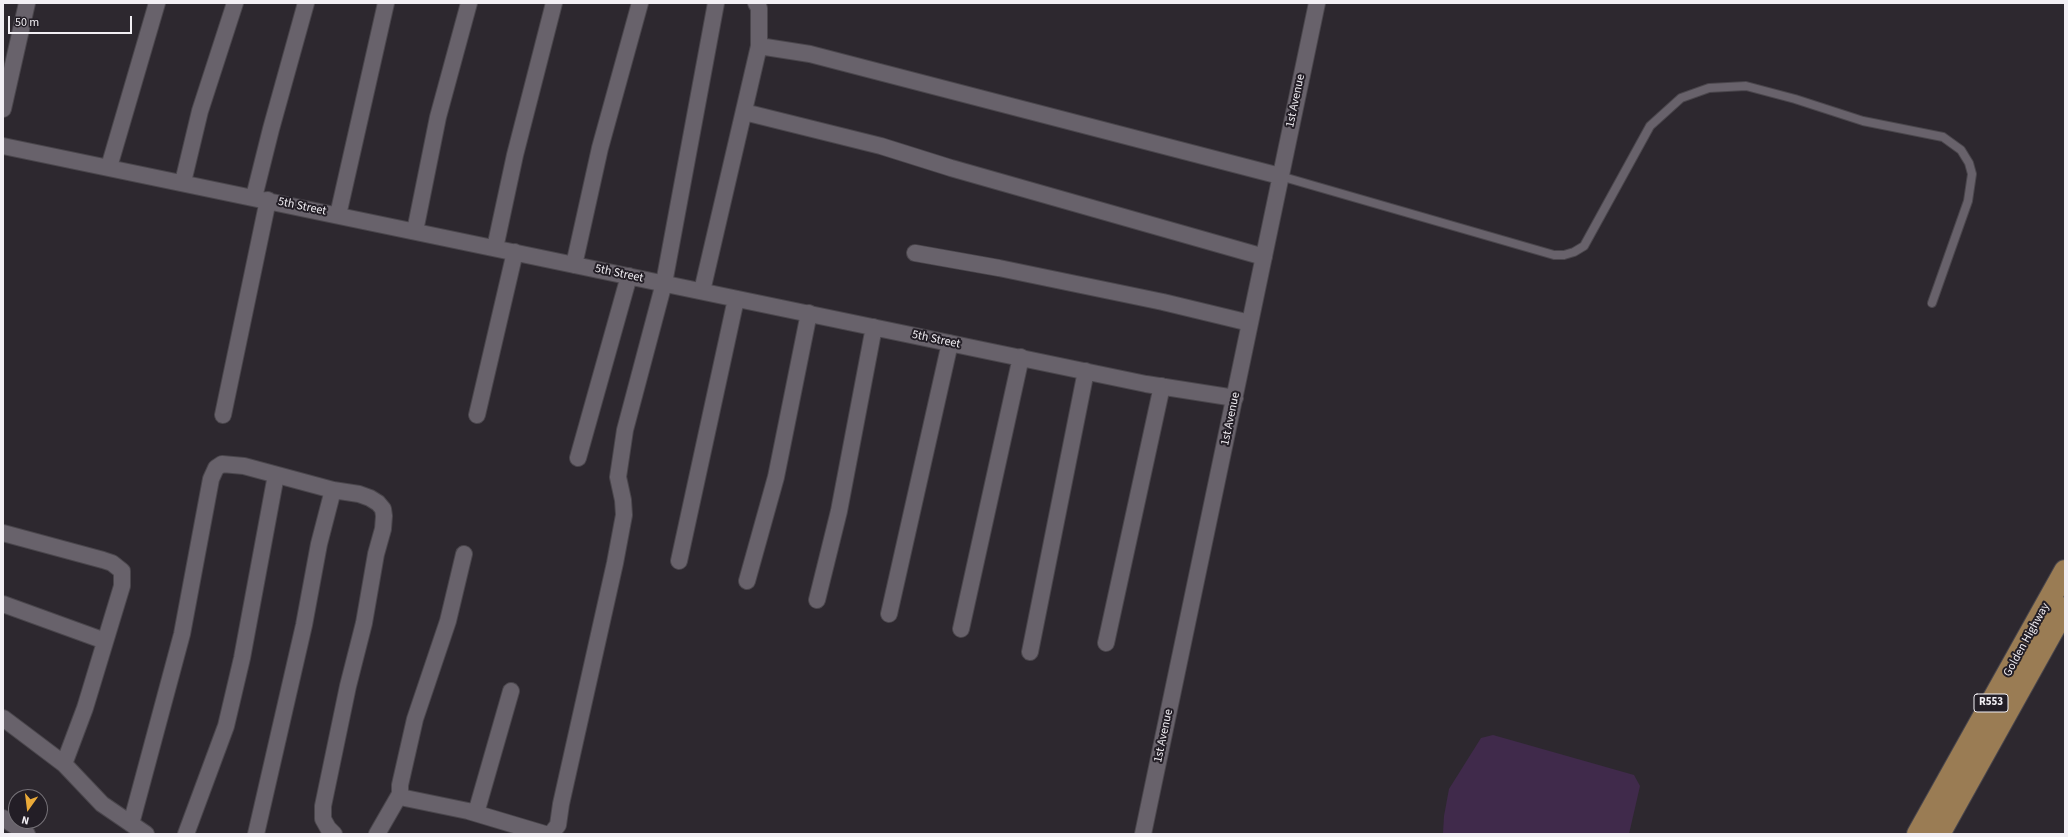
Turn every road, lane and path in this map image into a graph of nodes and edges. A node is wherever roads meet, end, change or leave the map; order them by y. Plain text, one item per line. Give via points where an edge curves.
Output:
1 (28, 3) edge
2 (157, 3) edge
3 (235, 3) edge
4 (306, 3) edge
5 (386, 3) edge
6 (469, 3) edge
7 (554, 3) edge
8 (640, 3) edge
9 (716, 3) edge
10 (756, 3) edge
11 (1317, 3) edge
12 (759, 46) junction
13 (9, 51) edge
14 (3, 109) edge
15 (744, 112) junction
16 (3, 146) edge
17 (109, 167) junction
18 (1280, 176) junction
19 (183, 182) junction
20 (261, 198) junction
21 (338, 214) junction
22 (415, 231) junction
23 (495, 248) junction
24 (514, 252) junction
25 (915, 253) dead end
26 (1264, 257) junction
27 (574, 265) junction
28 (629, 276) junction
29 (664, 283) junction
30 (702, 291) junction
31 (736, 298) junction
32 (1932, 303) dead end
33 (809, 314) junction
34 (1250, 323) junction
35 (874, 327) junction
36 (950, 343) junction
37 (1021, 357) junction
38 (1086, 371) junction
39 (1162, 386) junction
40 (1235, 398) junction
41 (223, 415) dead end
42 (477, 415) dead end
43 (578, 458) dead end
44 (276, 475) junction
45 (333, 490) junction
46 (3, 533) edge
47 (464, 554) dead end
48 (679, 561) dead end
49 (2065, 571) edge
50 (747, 581) dead end
51 (817, 600) dead end
52 (3, 604) edge
53 (2065, 608) edge
54 (889, 614) dead end
55 (961, 629) dead end
56 (105, 641) junction
57 (1106, 643) dead end
58 (1030, 652) dead end
59 (511, 691) dead end
60 (3, 718) edge
61 (64, 764) junction
62 (400, 794) junction
63 (476, 813) junction
64 (3, 818) edge
65 (131, 824) junction
66 (27, 834) edge
67 (146, 834) edge
68 (186, 834) edge
69 (256, 834) edge
70 (334, 834) edge
71 (377, 834) edge
72 (545, 834) edge
73 (552, 834) edge
74 (1143, 834) edge
75 (1918, 834) edge
76 (1939, 834) edge

1 - 13 street
2 - 17 street
3 - 19 street via 200,111
4 - 20 street via 271,129
5 - 21 street
6 - 22 street via 438,117
7 - 23 street via 515,155
8 - 27 street via 600,148
9 - 29 street
10 - 12 street via 759,8
11 - 18 street, 1st Avenue
12 - 15 street
12 - 18 street via 810,54
13 - 14 street
15 - 26 street via 881,146
15 - 30 street
16 - 17 street, 5th Street
17 - 19 street, 5th Street
18 - 26 street, 1st Avenue
18 - 32 lane via 1554,255 1564,255 1584,246 1650,126 1681,98 1709,88 1746,86 1864,121 1943,137 1961,150 1972,174 1968,201
19 - 20 street, 5th Street
20 - 21 street, 5th Street
20 - 41 street
21 - 22 street, 5th Street
22 - 23 street, 5th Street
23 - 24 street, 5th Street
24 - 27 street, 5th Street
24 - 42 street
25 - 34 street via 1163,302
26 - 34 street, 1st Avenue
27 - 28 street, 5th Street
28 - 29 street, 5th Street
28 - 43 street
29 - 30 street, 5th Street
29 - 73 street via 625,430 618,477 624,500 624,515 558,825
30 - 31 street, 5th Street
31 - 33 street, 5th Street
31 - 48 street
33 - 35 street, 5th Street
33 - 50 street via 776,477
34 - 40 street, 1st Avenue
35 - 36 street, 5th Street
35 - 51 street via 839,511
36 - 37 street, 5th Street
36 - 54 street
37 - 38 street, 5th Street
37 - 55 street
38 - 39 street, 5th Street
38 - 58 street
39 - 40 street, 5th Street
39 - 57 street
40 - 74 street, 1st Avenue
44 - 45 street
44 - 65 street via 244,466 222,464 217,466 213,474 182,634
44 - 68 street via 245,643 226,726
45 - 69 street
45 - 70 street via 378,502 384,516 364,623 323,806 323,819
46 - 56 street via 103,560 122,571 122,586
47 - 62 street via 448,621 414,719
49 - 75 main road, Golden Highway / R553
52 - 56 street
53 - 76 main road, Golden Highway / R553
56 - 61 street via 85,708
59 - 63 street
60 - 61 street
61 - 65 street via 102,804
62 - 63 street via 405,798
62 - 71 street
63 - 72 street
64 - 66 street
65 - 67 street

